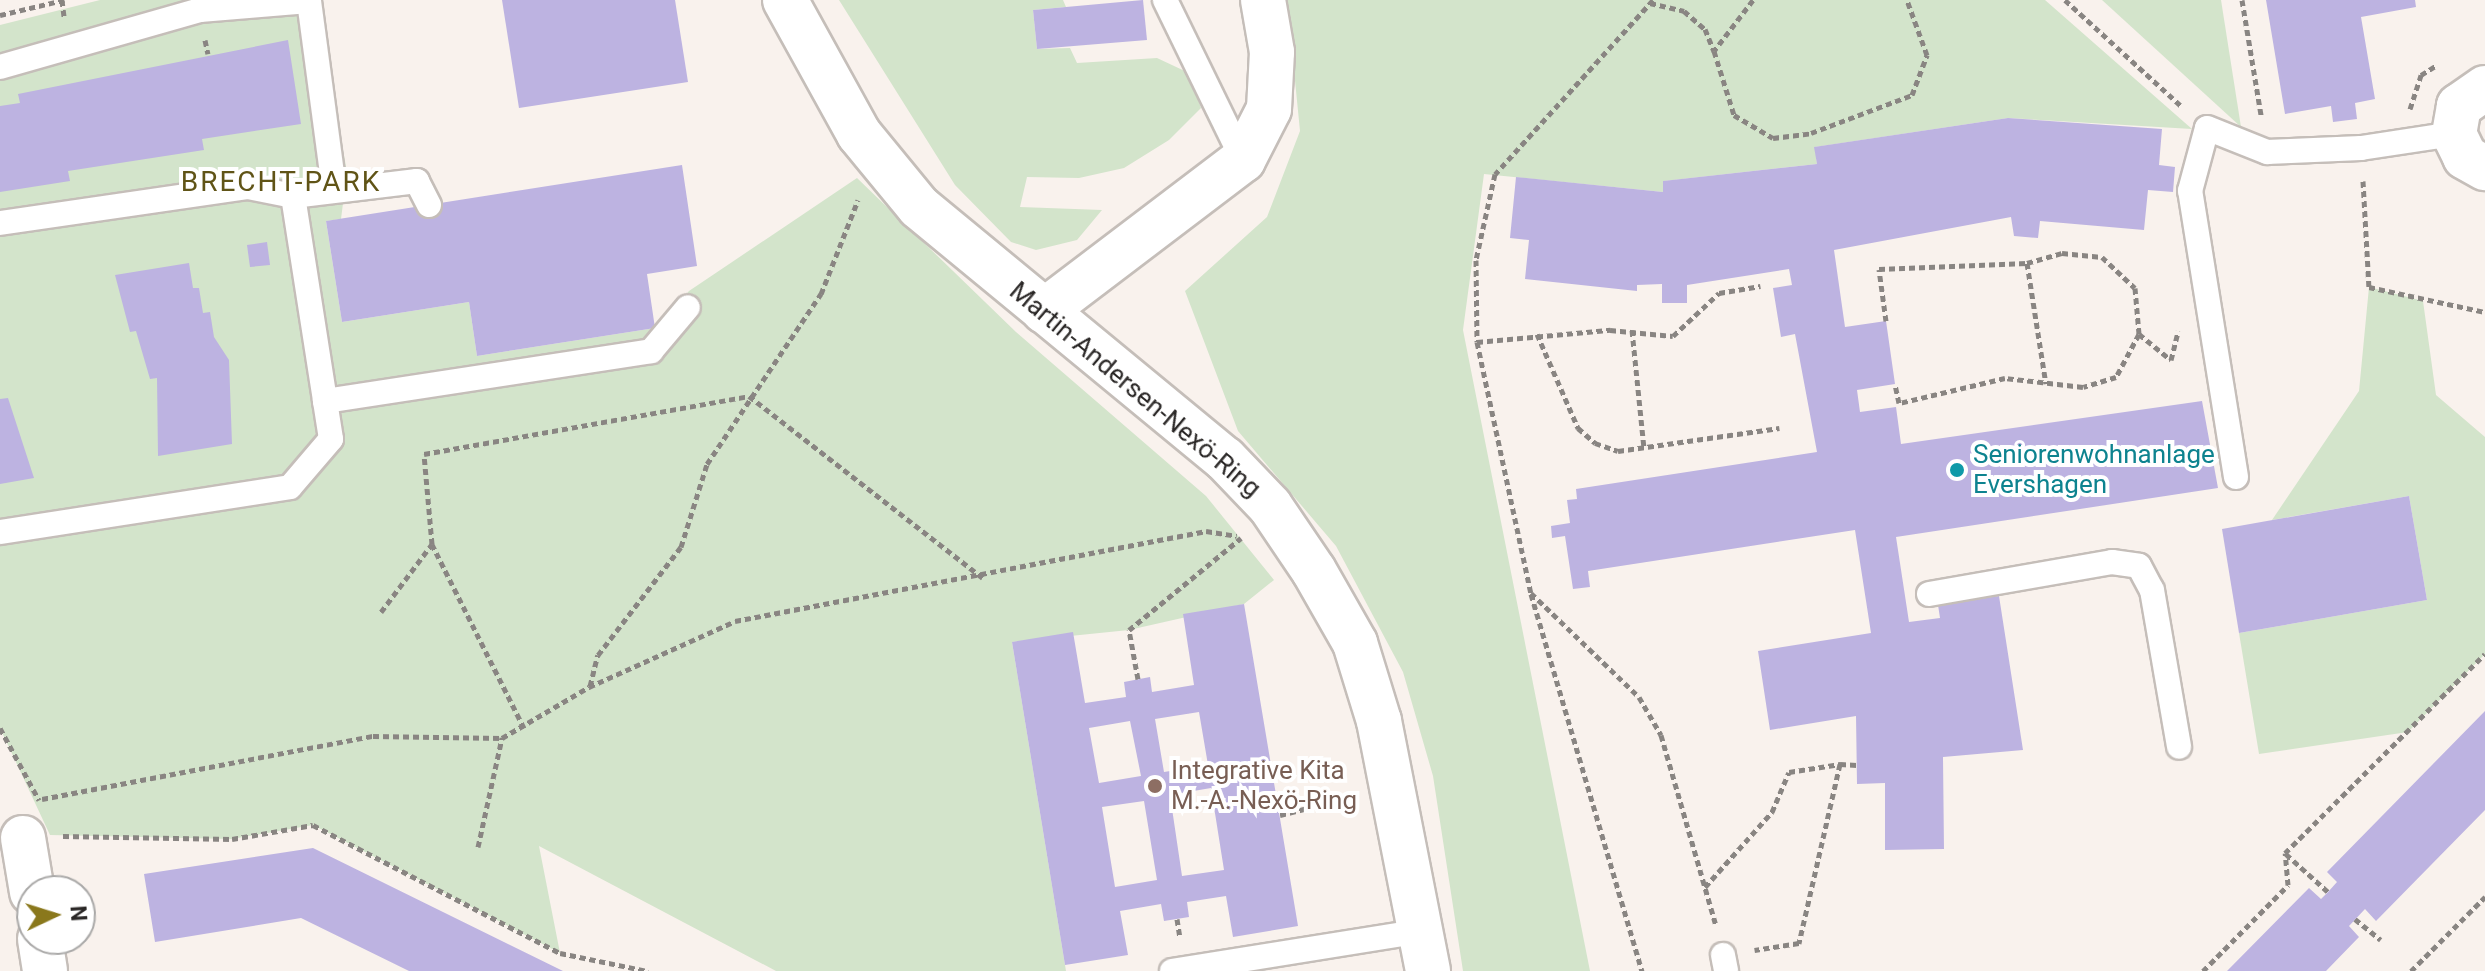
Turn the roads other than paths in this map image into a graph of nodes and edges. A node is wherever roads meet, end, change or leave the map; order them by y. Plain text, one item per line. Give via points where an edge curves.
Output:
1 (785, 0) edge
2 (1165, 0) edge
3 (1263, 0) edge
4 (0, 67) edge
5 (2485, 88) edge
6 (2454, 134) junction
7 (1243, 160) junction
8 (2485, 168) edge
9 (334, 188) junction
10 (293, 196) junction
11 (429, 205) dead end
12 (0, 223) edge
13 (688, 307) dead end
14 (1044, 311) junction
15 (325, 401) junction
16 (2236, 477) dead end
17 (0, 532) edge
18 (1929, 594) dead end
19 (2179, 747) dead end
20 (39, 821) road end
21 (34, 875) edge
22 (1425, 951) edge
23 (1172, 971) edge

1 - 14 street, Martin-Andersen-Nexö-Ring via 878,162 919,207
2 - 7 lane
3 - 7 street via 1272,52 1269,109
4 - 9 lane via 200,10 309,1
5 - 6 street via 2459,106
6 - 8 street via 2465,157
6 - 16 lane via 2361,148 2267,152 2207,128 2190,191
7 - 14 street
9 - 10 lane
9 - 11 lane via 417,181
10 - 12 lane via 248,187
10 - 15 lane
13 - 15 lane via 651,351
14 - 22 street, Martin-Andersen-Nexö-Ring via 1225,459 1270,506 1314,571 1355,643 1379,721
15 - 17 lane via 331,439 290,487
18 - 19 lane via 2112,562 2139,566 2152,590
20 - 21 street
22 - 23 lane

